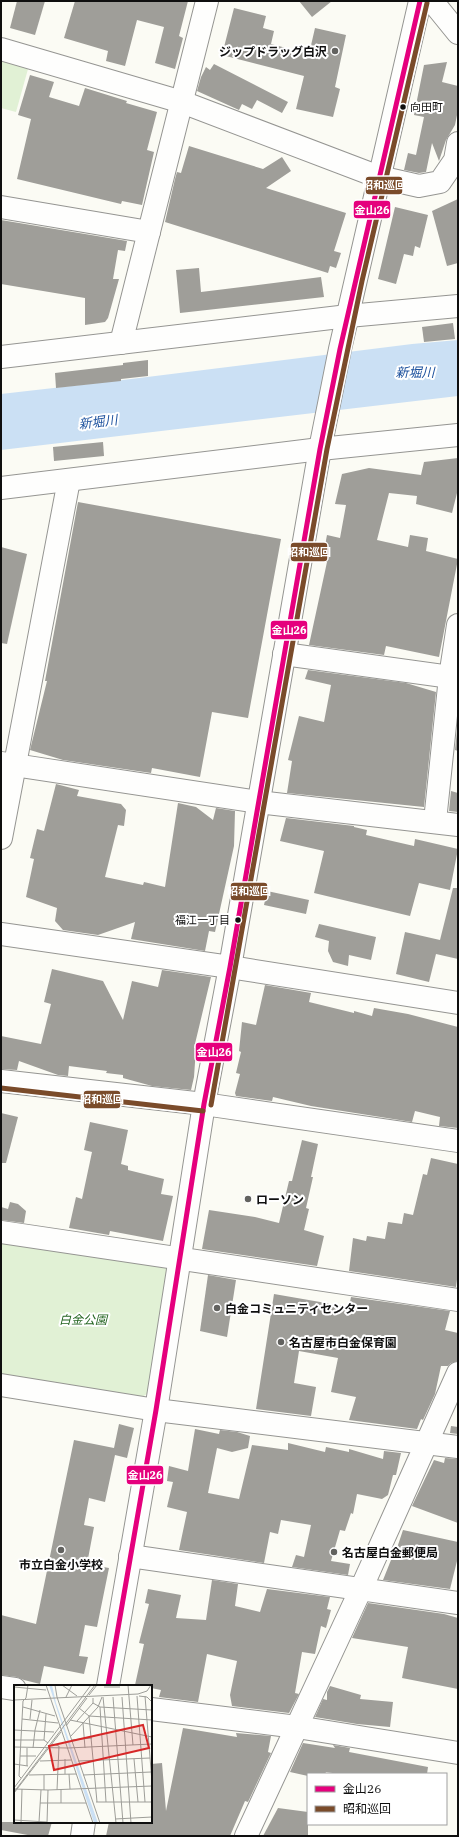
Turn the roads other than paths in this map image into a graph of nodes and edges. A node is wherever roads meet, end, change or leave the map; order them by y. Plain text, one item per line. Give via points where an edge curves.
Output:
1 (207, 1) edge
2 (420, 1) edge
3 (432, 1) edge
4 (458, 33) edge
5 (1, 49) edge
6 (182, 102) junction
7 (458, 143) edge
8 (379, 177) junction
9 (1, 207) edge
10 (149, 232) junction
11 (458, 306) edge
12 (348, 316) junction
13 (120, 343) junction
14 (1, 357) edge
15 (458, 434) edge
16 (320, 449) junction
17 (69, 480) junction
18 (1, 488) edge
19 (458, 624) edge
20 (284, 654) junction
21 (454, 677) edge
22 (9, 764) edge
23 (258, 802) junction
24 (435, 821) junction
25 (458, 825) edge
26 (1, 838) edge
27 (1, 934) edge
28 (230, 967) junction
29 (458, 1003) edge
30 (1, 1080) edge
31 (204, 1104) junction
32 (458, 1141) edge
33 (1, 1232) edge
34 (179, 1260) junction
35 (458, 1300) edge
36 (458, 1373) edge
37 (1, 1385) edge
38 (156, 1410) junction
39 (426, 1443) junction
40 (458, 1447) edge
41 (130, 1556) junction
42 (361, 1589) junction
43 (458, 1603) edge
44 (108, 1685) edge
45 (1, 1687) edge
46 (14, 1689) edge
47 (152, 1709) edge
48 (297, 1727) junction
49 (458, 1753) edge
50 (84, 1823) edge
51 (82, 1836) edge
52 (246, 1836) edge

1 - 6 street
2 - 8 street
3 - 4 street
5 - 6 street
6 - 8 street
6 - 10 street
7 - 8 street via 455,160 440,182 419,186
8 - 12 street
9 - 10 street
10 - 13 street
11 - 12 street
12 - 13 street
12 - 16 street
13 - 14 street
15 - 16 street
16 - 17 street
16 - 20 street
17 - 18 street
17 - 22 street
19 - 21 street
20 - 21 street
20 - 23 street
21 - 24 street
22 - 23 street
22 - 26 street
23 - 24 street
23 - 28 street
24 - 25 street
27 - 28 street
28 - 29 street
28 - 31 street
30 - 31 street
31 - 32 street
31 - 34 street
33 - 34 street
34 - 35 street
34 - 38 street
36 - 39 street
37 - 38 street
38 - 39 street
38 - 41 street
39 - 40 street
39 - 42 street
41 - 42 street
41 - 44 street
42 - 43 street
42 - 48 street
45 - 46 street
47 - 48 street
48 - 49 street
48 - 52 street
50 - 51 street

